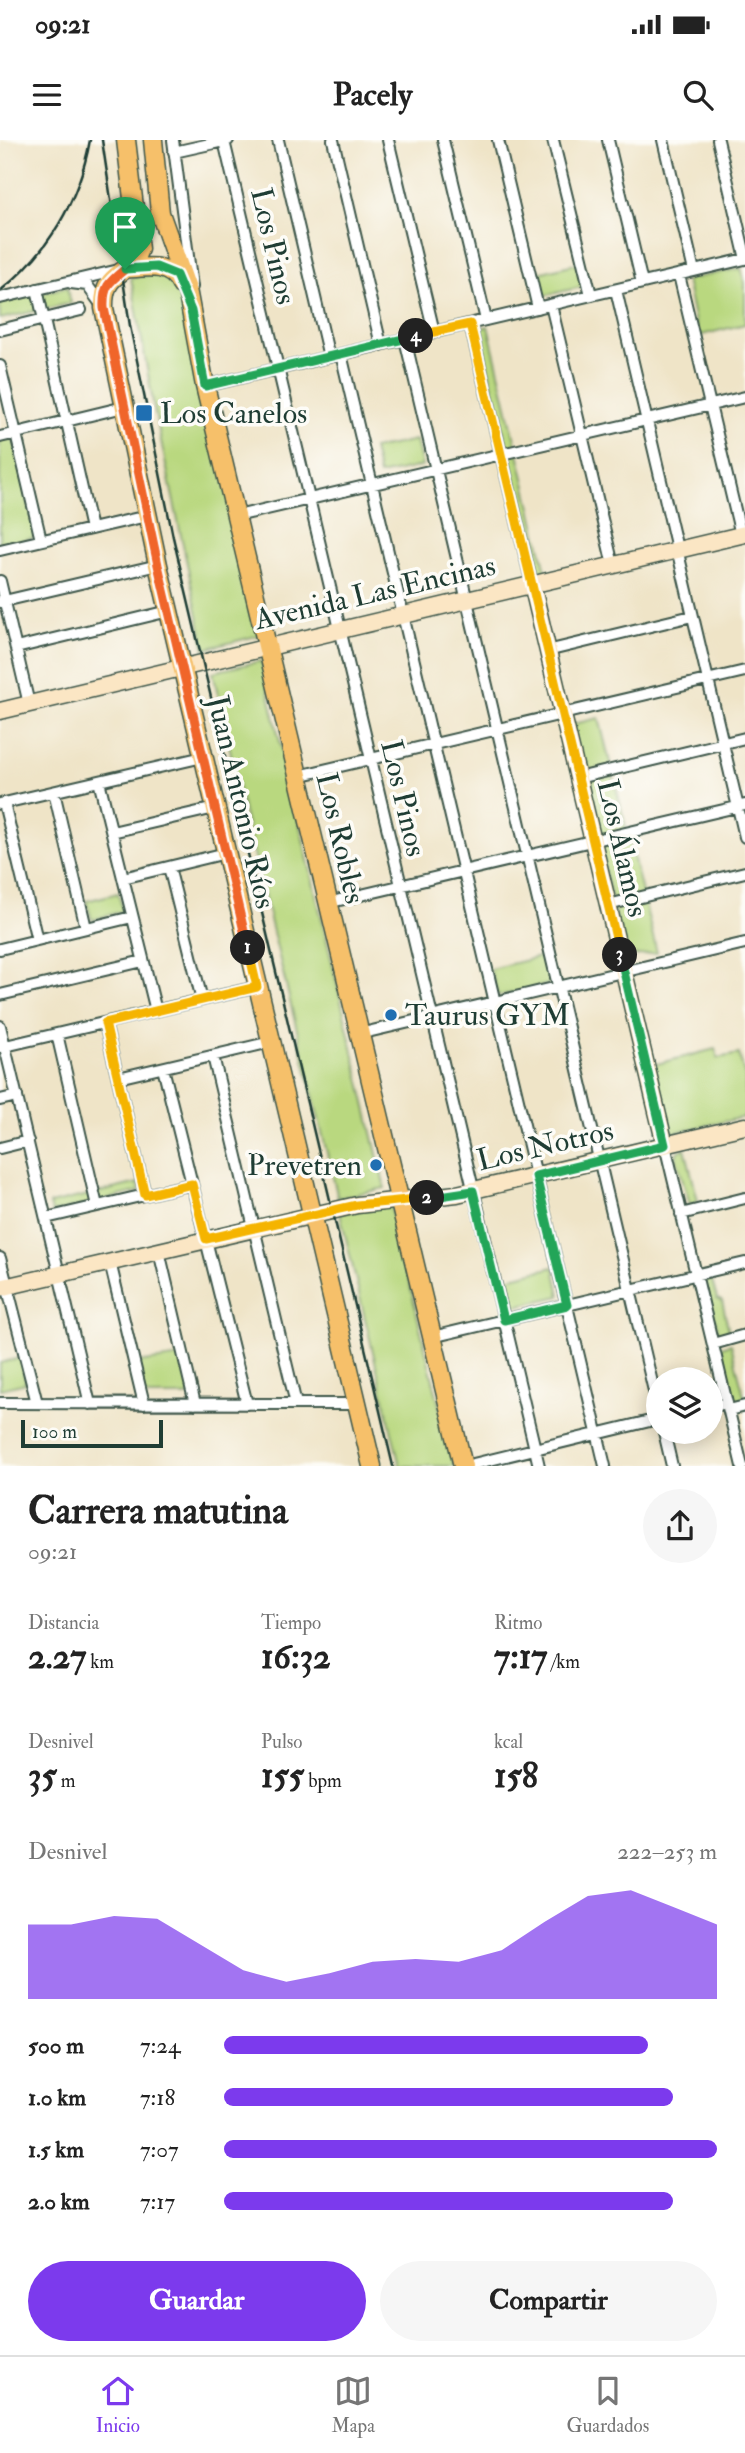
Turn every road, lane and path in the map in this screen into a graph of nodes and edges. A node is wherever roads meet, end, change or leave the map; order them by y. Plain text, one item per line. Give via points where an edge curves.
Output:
1 (126, 140) edge
2 (153, 140) edge
3 (173, 140) edge
4 (278, 140) edge
5 (333, 140) edge
6 (388, 140) edge
7 (443, 140) edge
8 (498, 140) edge
9 (553, 140) edge
10 (608, 140) edge
11 (663, 140) edge
12 (718, 140) edge
13 (226, 141) edge
14 (174, 152) junction
15 (183, 221) junction
16 (175, 256) junction
17 (745, 257) edge
18 (156, 267) junction
19 (694, 271) junction
20 (121, 272) junction
21 (679, 275) junction
22 (642, 283) junction
23 (57, 284) junction
24 (37, 289) junction
25 (616, 290) junction
26 (591, 295) junction
27 (0, 298) edge
28 (551, 305) junction
29 (104, 308) junction
30 (538, 308) junction
31 (81, 310) dead end
32 (191, 311) junction
33 (43, 319) junction
34 (486, 320) junction
35 (470, 324) junction
36 (0, 330) edge
37 (434, 332) junction
38 (405, 339) junction
39 (381, 345) junction
40 (341, 354) junction
41 (329, 357) junction
42 (0, 366) edge
43 (277, 369) junction
44 (2, 384) edge
45 (205, 386) junction
46 (745, 397) edge
47 (710, 405) junction
48 (124, 407) junction
49 (646, 420) junction
50 (66, 421) junction
51 (16, 433) junction
52 (582, 435) junction
53 (0, 437) edge
54 (501, 454) junction
55 (435, 469) junction
56 (372, 484) junction
57 (308, 499) junction
58 (147, 516) junction
59 (237, 516) junction
60 (92, 529) junction
61 (743, 535) edge
62 (41, 540) junction
63 (0, 550) edge
64 (677, 550) junction
65 (158, 565) junction
66 (613, 565) junction
67 (0, 581) edge
68 (531, 584) junction
69 (466, 600) junction
70 (2, 601) edge
71 (169, 611) junction
72 (403, 614) junction
73 (692, 616) junction
74 (339, 630) junction
75 (268, 646) junction
76 (16, 648) junction
77 (547, 651) junction
78 (182, 667) junction
79 (745, 671) edge
80 (707, 680) junction
81 (29, 704) junction
82 (0, 710) edge
83 (562, 714) junction
84 (497, 730) junction
85 (745, 738) edge
86 (434, 744) junction
87 (722, 744) junction
88 (204, 757) junction
89 (370, 759) junction
90 (298, 776) junction
91 (578, 778) junction
92 (99, 781) junction
93 (54, 792) junction
94 (2, 804) edge
95 (741, 806) edge
96 (215, 808) junction
97 (112, 832) junction
98 (745, 837) edge
99 (593, 841) junction
100 (226, 853) junction
101 (527, 856) junction
102 (169, 867) junction
103 (464, 871) junction
104 (745, 872) edge
105 (123, 878) junction
106 (400, 886) junction
107 (327, 903) junction
108 (608, 905) junction
109 (132, 917) junction
110 (86, 928) junction
111 (37, 940) junction
112 (745, 943) edge
113 (0, 949) edge
114 (143, 961) junction
115 (624, 972) junction
116 (257, 987) junction
117 (557, 987) junction
118 (0, 995) edge
119 (202, 1000) junction
120 (495, 1002) junction
121 (156, 1011) junction
122 (431, 1017) junction
123 (105, 1023) junction
124 (0, 1026) edge
125 (57, 1034) junction
126 (359, 1034) junction
127 (271, 1042) junction
128 (2, 1047) edge
129 (213, 1056) junction
130 (163, 1068) junction
131 (118, 1079) junction
132 (17, 1096) junction
133 (0, 1100) edge
134 (745, 1126) edge
135 (28, 1141) junction
136 (665, 1145) junction
137 (0, 1148) edge
138 (599, 1161) junction
139 (536, 1176) junction
140 (192, 1184) junction
141 (473, 1191) junction
142 (145, 1195) junction
143 (745, 1198) edge
144 (399, 1199) junction
145 (97, 1206) junction
146 (681, 1214) junction
147 (312, 1215) junction
148 (46, 1218) junction
149 (255, 1228) junction
150 (206, 1239) junction
151 (159, 1251) junction
152 (0, 1258) edge
153 (110, 1262) junction
154 (745, 1263) edge
155 (59, 1274) junction
156 (696, 1275) junction
157 (4, 1287) edge
158 (630, 1290) junction
159 (567, 1305) junction
160 (504, 1320) junction
161 (745, 1335) edge
162 (432, 1337) junction
163 (713, 1344) junction
164 (648, 1367) edge
165 (0, 1402) edge
166 (37, 1403) junction
167 (90, 1404) junction
168 (144, 1404) junction
169 (195, 1404) junction
170 (247, 1404) junction
171 (296, 1404) junction
172 (357, 1404) junction
173 (723, 1406) edge
174 (728, 1406) junction
175 (745, 1406) edge
176 (646, 1422) edge
177 (598, 1434) junction
178 (667, 1444) edge
179 (535, 1449) junction
180 (372, 1466) edge
181 (464, 1466) edge
182 (539, 1466) edge
183 (606, 1466) edge
184 (672, 1466) edge
185 (742, 1466) edge

1 - 20 main road via 140,245 136,258
2 - 16 main road via 160,212
3 - 14 street, Los Robles
4 - 41 street
5 - 39 street
6 - 37 street
7 - 34 street
8 - 30 street
9 - 26 street
10 - 22 street
11 - 19 street
12 - 17 street
13 - 14 street
13 - 43 street, Los Pinos
14 - 15 street, Los Robles
15 - 16 street, Los Robles
15 - 32 street, Los Robles via 192,280
16 - 18 main road
16 - 32 main road
17 - 19 street
18 - 20 main road
18 - 32 main road via 176,275
19 - 21 street
20 - 23 street
20 - 29 main road via 105,288
21 - 22 street
21 - 47 street
22 - 25 street
23 - 24 street
23 - 29 street via 86,285
24 - 27 street
24 - 33 street
25 - 26 street
25 - 49 street
26 - 28 street
28 - 30 street
28 - 52 street
29 - 48 main road, Juan Antonio Ríos
30 - 34 street
31 - 33 street
32 - 45 main road, Los Robles
33 - 36 street
33 - 50 street
34 - 35 street
35 - 37 street
35 - 54 street, Los Álamos
37 - 38 street
38 - 39 street
38 - 55 street
39 - 40 street
40 - 41 street
40 - 56 street
41 - 43 street
42 - 44 street
43 - 45 street
43 - 57 street, Los Pinos
44 - 51 street
45 - 59 main road, Los Robles
46 - 47 street
47 - 49 street
47 - 61 street
48 - 50 street
48 - 58 main road, Juan Antonio Ríos
49 - 52 street
49 - 64 street
50 - 51 street
50 - 60 street
51 - 53 street
51 - 62 street
52 - 54 street
52 - 66 street
54 - 55 street
54 - 68 street, Los Álamos
55 - 56 street
55 - 69 street
56 - 57 street
56 - 72 street
57 - 59 street
57 - 74 street, Los Pinos
58 - 60 street
58 - 65 main road, Juan Antonio Ríos
59 - 75 main road, Los Robles
60 - 62 street
61 - 64 street, Avenida Las Encinas
62 - 63 street
64 - 66 street, Avenida Las Encinas
64 - 73 street
65 - 70 street
65 - 71 main road, Juan Antonio Ríos
66 - 68 street, Avenida Las Encinas
67 - 70 street
68 - 69 street, Avenida Las Encinas
68 - 77 street, Los Álamos
69 - 72 street, Avenida Las Encinas
69 - 84 street
70 - 76 street
71 - 76 street
71 - 78 main road, Juan Antonio Ríos
72 - 74 street, Avenida Las Encinas
72 - 86 street
73 - 77 street
73 - 80 street
74 - 75 street, Avenida Las Encinas
74 - 89 street, Los Pinos
75 - 78 street, Avenida Las Encinas
75 - 90 main road, Los Robles
76 - 81 street
77 - 83 street, Los Álamos
78 - 81 street, Avenida Las Encinas
78 - 88 main road, Juan Antonio Ríos
79 - 80 street
80 - 83 street
80 - 87 street
81 - 82 street, Avenida Las Encinas
83 - 84 street
83 - 91 street, Los Álamos
84 - 86 street
84 - 101 street
85 - 87 street
86 - 89 street
86 - 103 street
87 - 91 street
87 - 95 street
88 - 92 street
88 - 96 main road, Juan Antonio Ríos
89 - 90 street
89 - 106 street, Los Pinos
90 - 107 main road, Los Robles
91 - 99 street, Los Álamos
92 - 93 street
92 - 97 street
93 - 94 street
93 - 110 street
94 - 111 street
95 - 98 street
95 - 99 street
96 - 97 street
96 - 100 main road, Juan Antonio Ríos
97 - 105 street
99 - 101 street
99 - 108 street, Los Álamos
100 - 102 street
100 - 116 main road, Juan Antonio Ríos
101 - 103 street
101 - 117 street
102 - 105 street
102 - 119 street
103 - 106 street
103 - 120 street
104 - 108 street
105 - 109 street
106 - 107 street
106 - 122 street, Los Pinos
107 - 126 main road, Los Robles
108 - 115 street, Los Álamos
109 - 110 street
109 - 114 street
110 - 111 street
111 - 113 street
112 - 115 street
114 - 118 street
114 - 121 street
115 - 117 street
115 - 136 street, Los Álamos
116 - 119 street
116 - 127 main road, Juan Antonio Ríos
117 - 120 street
117 - 138 street
119 - 121 street
120 - 122 street
120 - 139 street
121 - 123 street
122 - 126 street
122 - 141 street, Los Pinos
123 - 125 street
123 - 131 street
124 - 128 street
125 - 128 street
125 - 145 street
126 - 144 main road, Los Robles
127 - 129 street
127 - 147 main road, Juan Antonio Ríos
128 - 132 street
129 - 130 street
129 - 149 street
130 - 131 street
130 - 140 street
131 - 142 street
132 - 133 street
132 - 135 street
134 - 136 street, Los Notros
135 - 137 street
135 - 148 street
136 - 138 street, Los Notros
136 - 146 street, Los Álamos
138 - 139 street, Los Notros
138 - 158 street
139 - 141 street, Los Notros
139 - 159 street
140 - 142 street
140 - 150 street
141 - 144 street, Los Notros
141 - 160 street, Los Pinos
142 - 145 street
143 - 146 street
144 - 147 street, Los Notros
144 - 162 main road, Los Robles
145 - 148 street
146 - 156 street, Los Álamos
147 - 149 street, Los Notros
147 - 172 main road, Juan Antonio Ríos
148 - 155 street
149 - 150 street, Los Notros
149 - 171 street
150 - 151 street, Los Notros
150 - 170 street
151 - 153 street, Los Notros
151 - 169 street
152 - 157 street
153 - 155 street, Los Notros
153 - 168 street
154 - 156 street
155 - 157 street, Los Notros
155 - 167 street
156 - 158 street
156 - 163 street, Los Álamos
157 - 166 street
158 - 159 street
158 - 164 street
159 - 160 street
159 - 177 street
160 - 162 street
160 - 179 street, Los Pinos
161 - 163 street
162 - 181 main road, Los Robles
163 - 174 street, Los Álamos
165 - 166 street
166 - 167 street
167 - 168 street
168 - 169 street
169 - 170 street
170 - 171 street
171 - 172 street
172 - 180 main road, Juan Antonio Ríos
173 - 174 street
174 - 175 street
174 - 185 street, Los Álamos
176 - 177 street
177 - 179 street
177 - 183 street
178 - 184 street
179 - 181 street
179 - 182 street, Los Pinos

